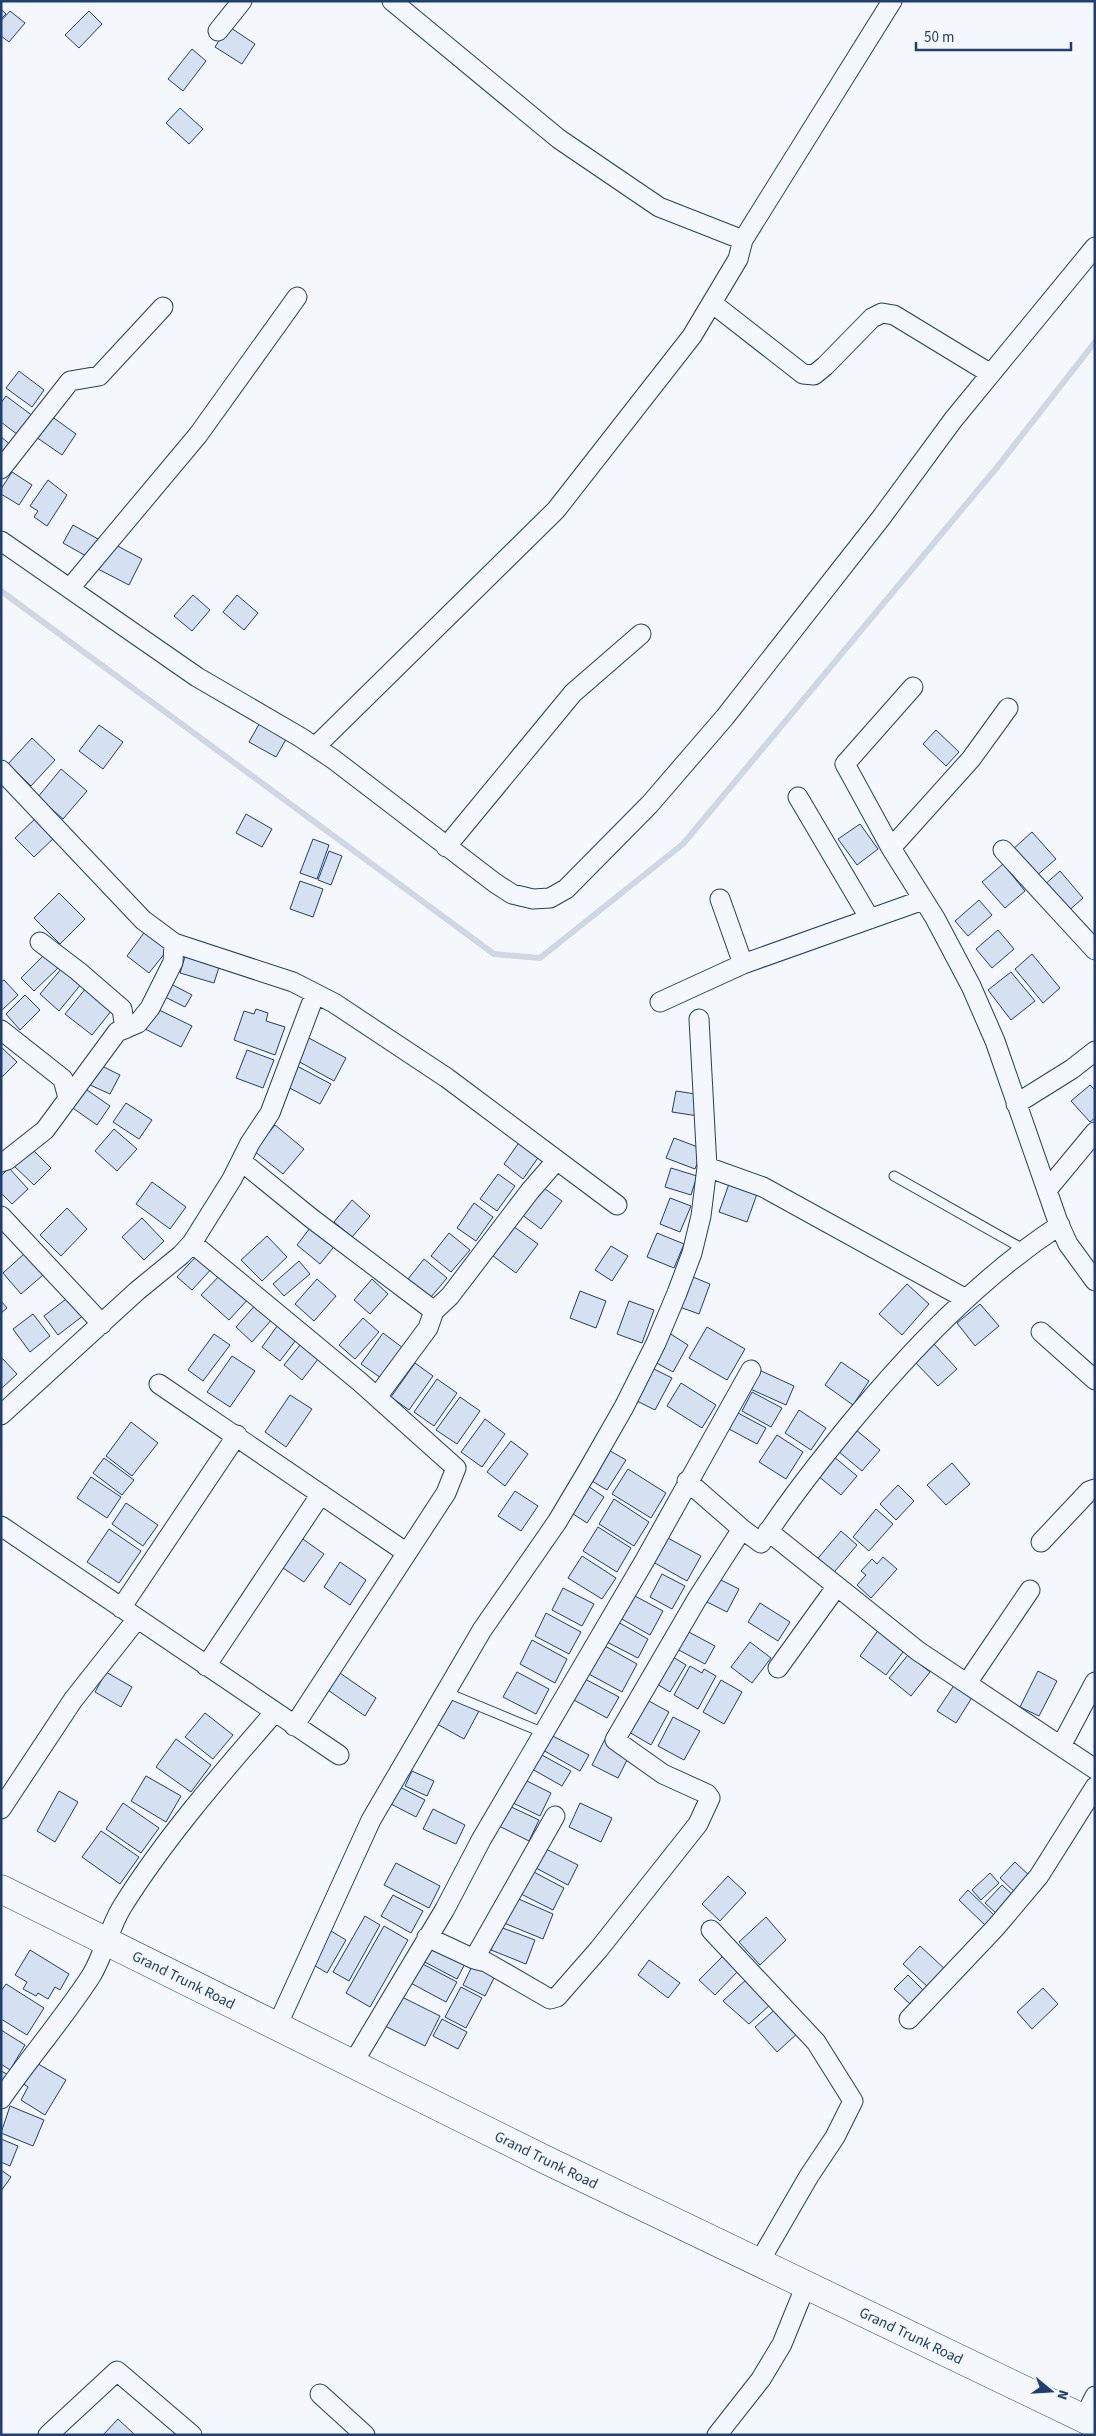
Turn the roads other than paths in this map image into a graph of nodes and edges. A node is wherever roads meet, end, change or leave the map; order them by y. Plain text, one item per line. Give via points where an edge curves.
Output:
1 (242, 1) edge
2 (392, 1) edge
3 (892, 1) edge
4 (218, 31) dead end
5 (743, 240) junction
6 (1095, 247) edge
7 (297, 297) dead end
8 (712, 303) junction
9 (163, 307) dead end
10 (991, 374) junction
11 (1, 469) edge
12 (1, 541) edge
13 (70, 588) junction
14 (641, 634) dead end
15 (913, 686) dead end
16 (1008, 708) dead end
17 (315, 747) junction
18 (1, 770) edge
19 (798, 796) dead end
20 (446, 847) junction
21 (891, 848) junction
22 (1003, 850) dead end
23 (720, 899) dead end
24 (923, 900) junction
25 (870, 919) junction
26 (40, 942) dead end
27 (174, 943) junction
28 (1095, 950) edge
29 (743, 964) junction
30 (315, 994) junction
31 (660, 1002) dead end
32 (699, 1018) dead end
33 (125, 1029) junction
34 (1, 1030) edge
35 (1095, 1051) edge
36 (68, 1098) junction
37 (1016, 1104) junction
38 (1095, 1132) edge
39 (2, 1160) edge
40 (241, 1161) junction
41 (556, 1161) junction
42 (706, 1168) junction
43 (894, 1176) dead end
44 (1047, 1190) junction
45 (617, 1205) dead end
46 (1, 1216) edge
47 (1060, 1225) junction
48 (192, 1243) junction
49 (1025, 1251) junction
50 (1095, 1281) edge
51 (966, 1299) junction
52 (434, 1311) junction
53 (102, 1324) junction
54 (1041, 1332) dead end
55 (751, 1370) dead end
56 (1095, 1380) edge
57 (159, 1384) dead end
58 (377, 1397) junction
59 (1, 1415) edge
60 (237, 1435) junction
61 (687, 1481) junction
62 (1095, 1489) edge
63 (321, 1494) junction
64 (1, 1526) edge
65 (742, 1529) junction
66 (768, 1531) junction
67 (1041, 1542) dead end
68 (407, 1553) junction
69 (837, 1586) junction
70 (1030, 1590) dead end
71 (121, 1608) junction
72 (136, 1619) junction
73 (206, 1666) junction
74 (778, 1668) dead end
75 (1095, 1682) edge
76 (966, 1683) junction
77 (445, 1692) junction
78 (274, 1713) junction
79 (294, 1726) junction
80 (545, 1733) junction
81 (1061, 1746) junction
82 (339, 1755) dead end
83 (1095, 1769) edge
84 (1095, 1787) edge
85 (1, 1809) edge
86 (555, 1816) dead end
87 (1, 1889) edge
88 (711, 1930) dead end
89 (427, 1937) junction
90 (106, 1942) junction
91 (474, 1959) junction
92 (909, 2019) dead end
93 (277, 2026) junction
94 (353, 2063) junction
95 (1, 2099) edge
96 (758, 2264) junction
97 (806, 2285) junction
98 (320, 2394) dead end
99 (1091, 2413) edge
100 (48, 2435) edge
101 (192, 2435) edge
102 (365, 2435) edge
103 (717, 2435) edge

1 - 4 street
2 - 5 street via 559,139 659,207
3 - 5 street
5 - 8 street via 738,259
6 - 10 street
7 - 13 street via 198,435
8 - 10 street via 803,374 814,374 825,366 872,318 882,313 894,314
8 - 17 street via 692,336 556,510
9 - 11 street via 99,376 70,381
10 - 20 street via 725,718 650,804 566,889 550,898 532,899 512,894
12 - 13 street
13 - 17 street via 197,677
14 - 20 street via 573,693
15 - 21 street via 845,764
16 - 21 street via 971,758
17 - 20 street
18 - 27 street via 143,920
19 - 25 street
21 - 24 street
22 - 28 street
23 - 29 street
24 - 25 street
24 - 37 street via 972,986 995,1040
25 - 29 street
26 - 33 street via 122,1009
27 - 30 street via 293,982
27 - 33 street via 173,962 150,1008 138,1023
29 - 31 street
30 - 40 street via 270,1113
30 - 41 street via 334,1003 447,1078
32 - 42 street
33 - 36 street via 117,1032
34 - 36 street via 63,1080
35 - 37 street via 1072,1070
36 - 39 street via 45,1130 7,1160
37 - 44 street
38 - 44 street
40 - 48 street
40 - 52 street
41 - 45 street
41 - 52 street via 450,1296
42 - 51 street via 763,1187
42 - 77 street via 701,1216 692,1253 656,1343 624,1407 557,1522 482,1630
43 - 49 lane
44 - 47 street
46 - 53 street
47 - 49 street
47 - 50 street via 1068,1244
48 - 53 street
48 - 58 street
49 - 51 street
51 - 66 street via 888,1378
52 - 58 street via 428,1328
53 - 59 street
54 - 56 street
55 - 61 street
57 - 60 street
58 - 68 street via 456,1468 446,1493
60 - 63 street
60 - 71 street
61 - 65 street
61 - 80 street
62 - 67 street via 1089,1491
63 - 68 street
63 - 73 street
64 - 71 street
65 - 66 street via 761,1543
65 - 91 street via 682,1623 615,1740 663,1774 707,1794 710,1798 708,1806 698,1824 599,1950 556,1997 550,1999 486,1962
66 - 69 street
68 - 79 street
69 - 74 street
69 - 76 street via 918,1651
70 - 76 street
71 - 72 street
72 - 73 street
72 - 85 street via 73,1700
73 - 78 street
75 - 81 street
76 - 81 street
77 - 80 lane
77 - 93 street via 371,1820
78 - 79 street
78 - 90 street via 162,1851 120,1909
79 - 82 street
80 - 89 street
81 - 83 street
84 - 92 street via 1039,1876
86 - 91 street
87 - 90 main road, Grand Trunk Road
88 - 96 street via 816,2042 853,2101 835,2137
89 - 91 street
89 - 94 street
90 - 93 main road, Grand Trunk Road
90 - 95 street via 92,1974 56,2029
93 - 94 main road, Grand Trunk Road
94 - 96 main road, Grand Trunk Road
96 - 97 main road, Grand Trunk Road
97 - 99 main road, Grand Trunk Road
97 - 103 street via 782,2344 762,2379
98 - 102 street
100 - 101 street via 117,2371

